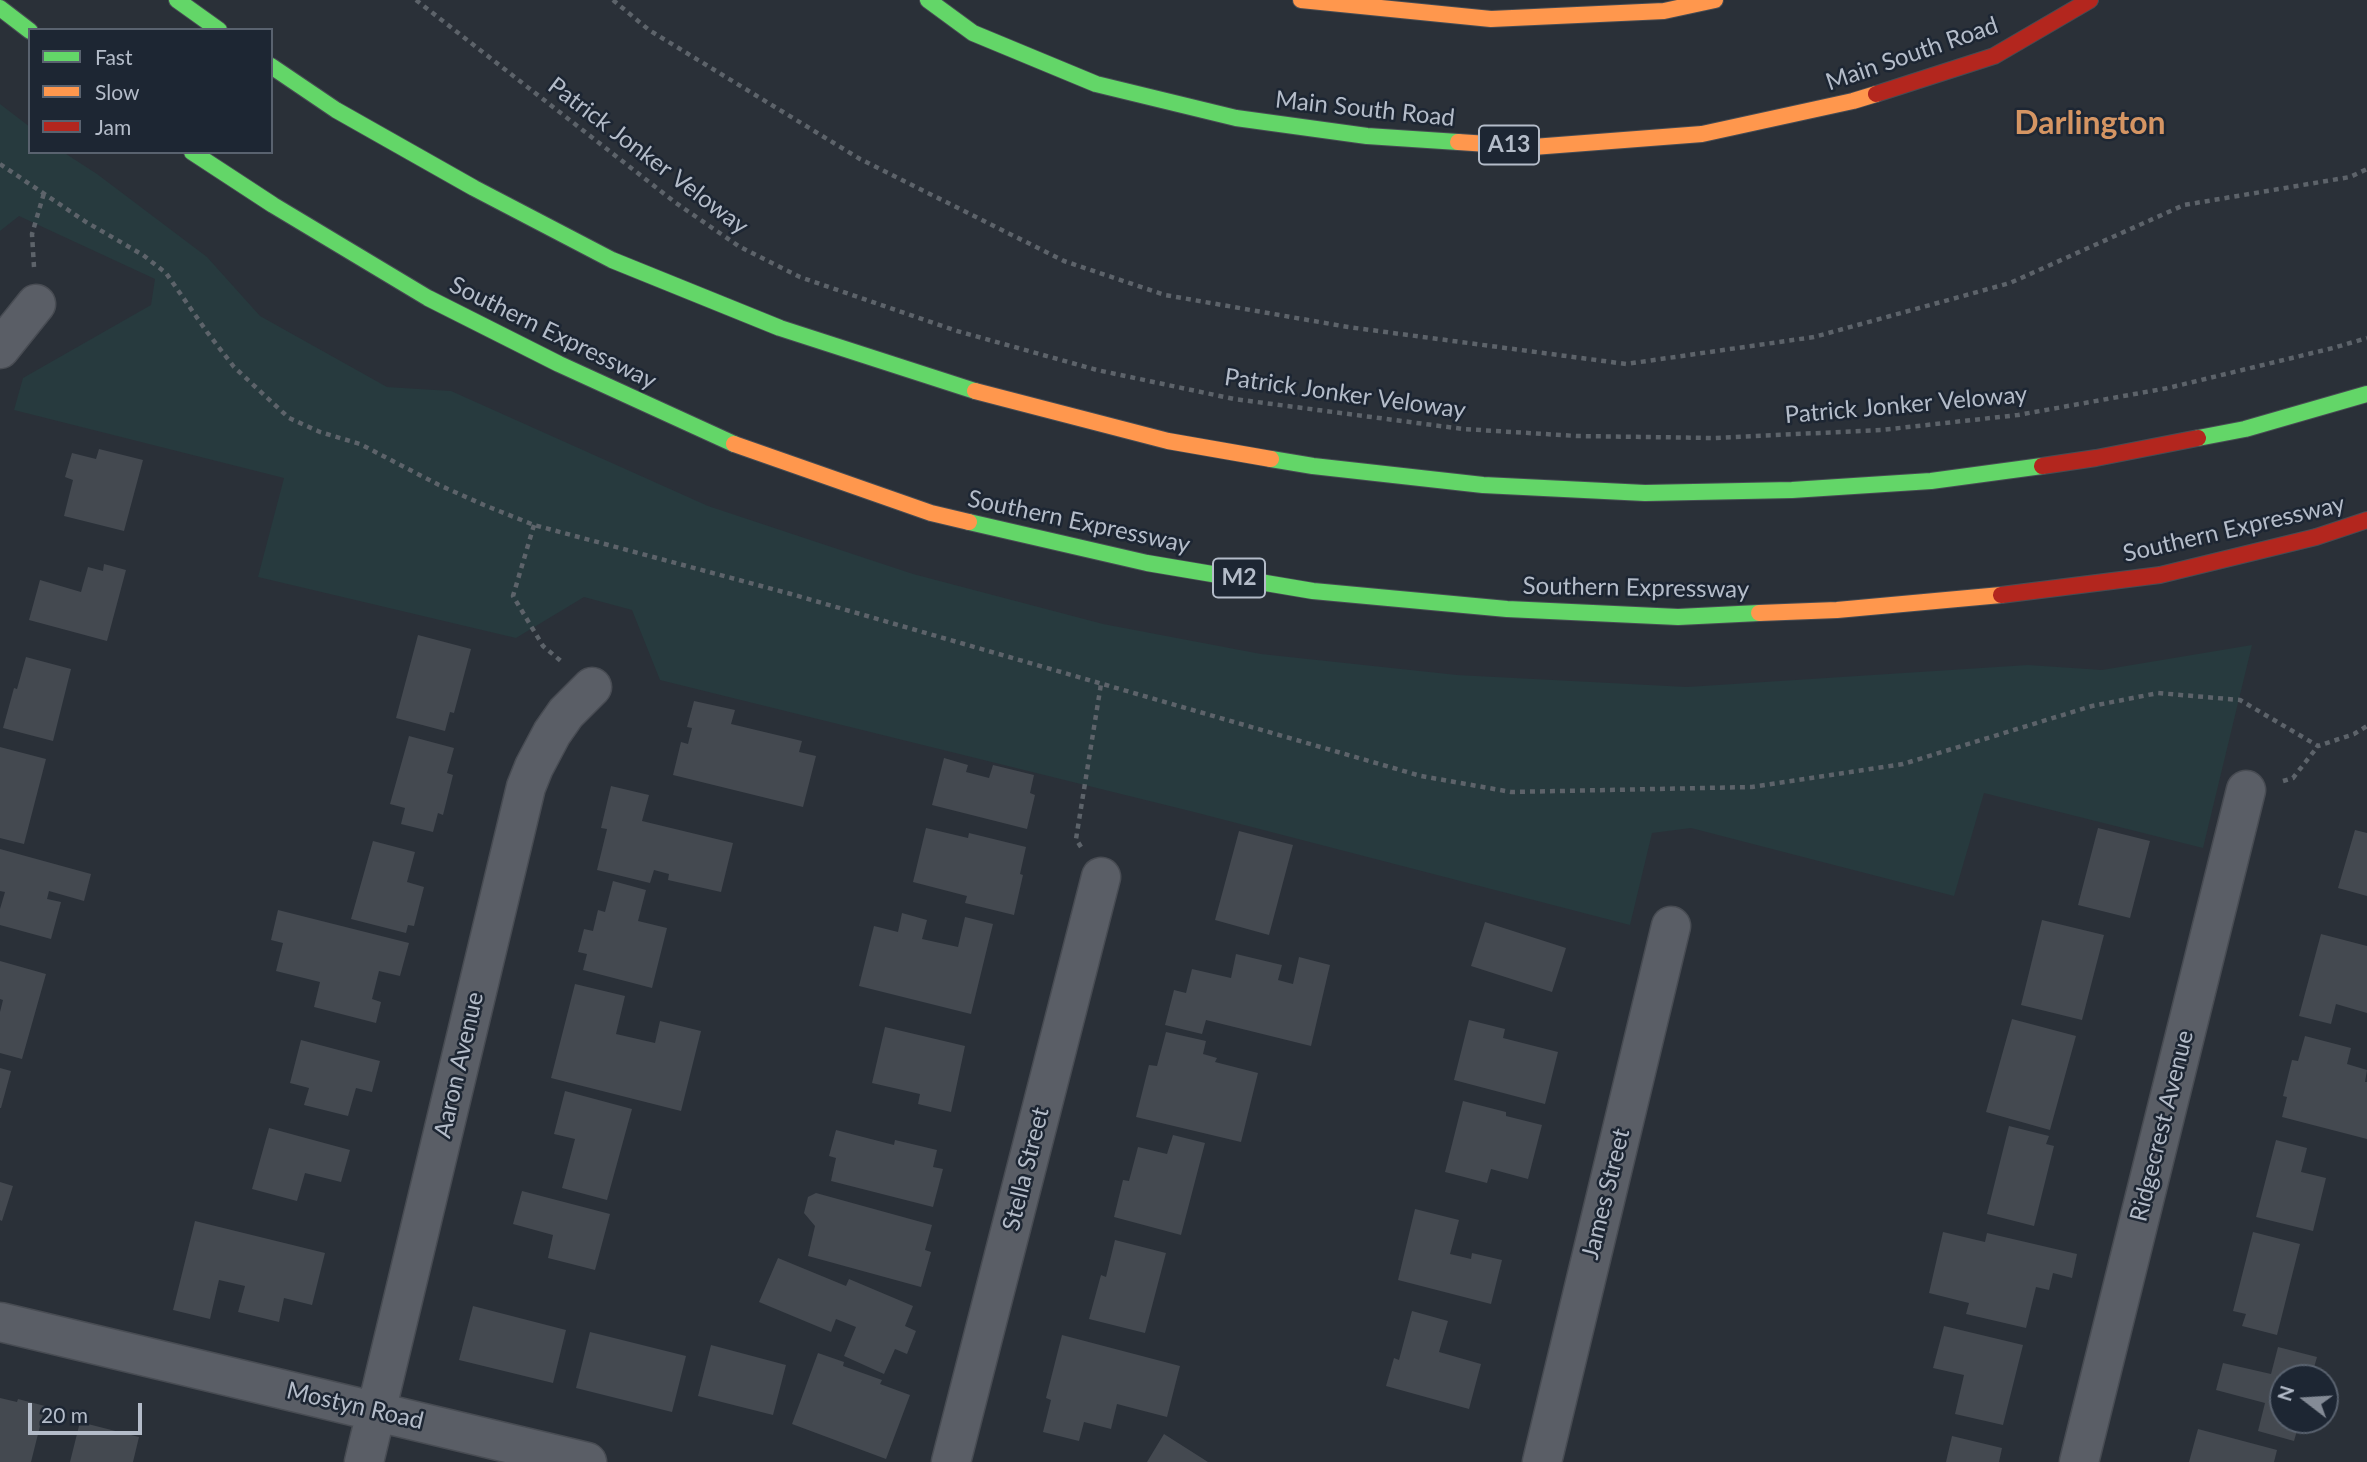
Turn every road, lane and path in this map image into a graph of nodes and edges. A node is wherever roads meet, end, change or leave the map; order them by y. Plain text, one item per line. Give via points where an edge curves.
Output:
1 (177, 0) edge
2 (416, 0) edge
3 (612, 0) edge
4 (928, 0) edge
5 (1300, 0) edge
6 (1715, 0) edge
7 (2090, 0) edge
8 (0, 8) edge
9 (216, 28) edge
10 (28, 29) edge
11 (273, 66) edge
12 (195, 154) edge
13 (0, 164) edge
14 (2367, 169) edge
15 (44, 193) junction
16 (36, 304) joint
17 (2367, 338) edge
18 (0, 349) edge
19 (2367, 394) edge
20 (2367, 520) edge
21 (534, 525) junction
22 (1101, 684) junction
23 (592, 687) joint
24 (2367, 726) edge
25 (2318, 746) junction
26 (2246, 790) joint
27 (1101, 877) joint
28 (1671, 926) dead end
29 (0, 1322) edge
30 (377, 1411) junction
31 (364, 1462) edge
32 (587, 1462) edge
33 (951, 1462) edge
34 (1542, 1462) edge
35 (2079, 1462) edge

1 - 9 highway
2 - 17 path, Patrick Jonker Veloway via 676,203 740,247 800,277 957,331 1097,370 1234,399 1464,429 1577,436 1714,438 1881,430 2018,415 2168,388
3 - 14 path via 649,30 860,159 1064,261 1165,295 1348,327 1626,364 1814,337 2010,283 2184,205 2350,177
4 - 7 highway, Main South Road / A13 via 973,33 1096,84 1236,118 1367,136 1533,147 1702,134 1853,102 1994,56
5 - 6 highway via 1491,19 1664,11
8 - 10 highway
11 - 19 highway via 336,110 612,260 780,328 963,388 1117,428 1313,466 1483,485 1645,493 1931,481 2096,458 2245,429
12 - 20 highway, Southern Expressway / M2 via 428,298 741,447 931,513 1147,563 1300,589 1507,609 1678,617 1837,610 2160,575
13 - 15 path
15 - 16 path via 32,234
15 - 21 path via 166,273 234,366 289,418 360,444 439,485
16 - 18 street
21 - 22 path
21 - 23 path via 513,596 543,646
22 - 25 path via 1421,776 1511,792 1752,787 1903,764 2092,706 2158,694 2240,700
22 - 27 path via 1076,839
23 - 30 street, Aaron Avenue via 552,733 526,787
24 - 25 path
25 - 26 path via 2293,778
26 - 35 street, Ridgecrest Avenue
27 - 33 street, Stella Street
28 - 34 street, James Street
29 - 30 street, Mostyn Road
30 - 31 street, Aaron Avenue
30 - 32 street, Mostyn Road

